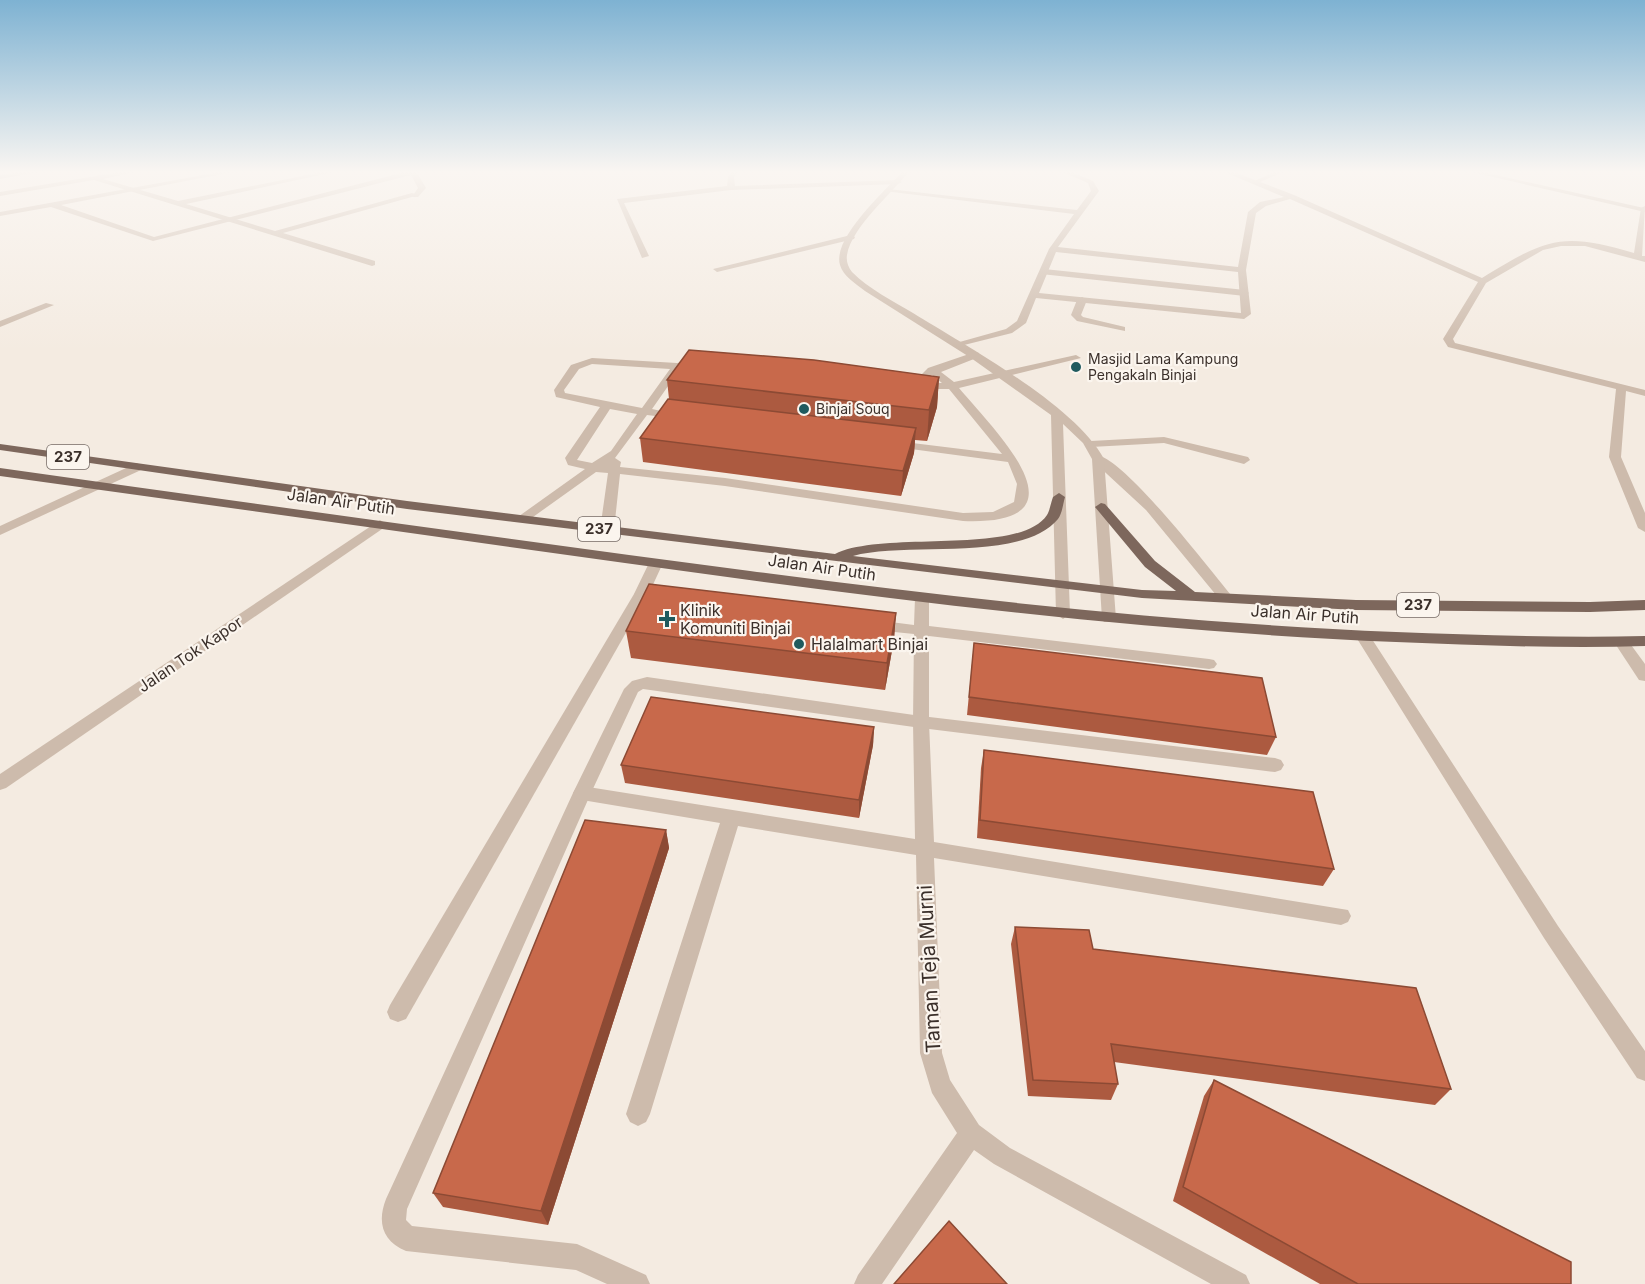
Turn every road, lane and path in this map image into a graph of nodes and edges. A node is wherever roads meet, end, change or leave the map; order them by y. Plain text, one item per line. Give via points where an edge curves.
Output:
1 (132, 231) edge
2 (192, 231) edge
3 (268, 231) edge
4 (283, 231) edge
5 (634, 231) edge
6 (856, 231) edge
7 (1067, 231) edge
8 (1249, 231) edge
9 (1370, 231) edge
10 (1644, 231) edge
11 (275, 233) junction
12 (851, 237) junction
13 (1053, 249) junction
14 (645, 256) dead end
15 (1642, 258) edge
16 (372, 263) dead end
17 (717, 269) dead end
18 (1242, 270) junction
19 (1044, 272) junction
20 (1483, 281) junction
21 (1245, 294) junction
22 (1035, 295) junction
23 (1082, 300) junction
24 (49, 306) dead end
25 (0, 324) edge
26 (1122, 329) dead end
27 (959, 345) junction
28 (975, 355) junction
29 (1076, 358) dead end
30 (708, 363) edge
31 (677, 366) junction
32 (932, 370) junction
33 (1003, 374) junction
34 (952, 386) junction
35 (1621, 387) junction
36 (1645, 393) edge
37 (606, 406) junction
38 (642, 412) junction
39 (1056, 414) junction
40 (688, 418) edge
41 (885, 443) edge
42 (1091, 444) junction
43 (0, 447) edge
44 (615, 453) junction
45 (1012, 459) junction
46 (1098, 459) junction
47 (1244, 460) dead end
48 (136, 466) junction
49 (596, 468) junction
50 (615, 470) junction
51 (0, 472) edge
52 (97, 485) junction
53 (1059, 497) junction
54 (1101, 507) junction
55 (521, 519) junction
56 (380, 524) junction
57 (1645, 528) edge
58 (607, 530) junction
59 (0, 531) edge
60 (831, 558) junction
61 (656, 563) junction
62 (1062, 585) junction
63 (1107, 590) junction
64 (641, 594) junction
65 (1191, 596) junction
66 (676, 598) edge
67 (922, 598) junction
68 (1226, 598) junction
69 (1645, 604) edge
70 (1063, 614) junction
71 (1109, 619) junction
72 (863, 623) edge
73 (921, 631) junction
74 (1364, 637) junction
75 (1645, 641) edge
76 (1621, 642) junction
77 (1209, 664) dead end
78 (1645, 676) edge
79 (921, 722) junction
80 (1275, 765) dead end
81 (0, 783) edge
82 (582, 793) junction
83 (731, 818) junction
84 (924, 849) junction
85 (1341, 916) dead end
86 (398, 1012) dead end
87 (1645, 1070) edge
88 (638, 1114) dead end
89 (971, 1133) junction
90 (637, 1284) edge
91 (867, 1284) edge
92 (1237, 1284) edge

1 - 2 street via 153,238
3 - 11 street
4 - 11 street
5 - 14 street
6 - 12 street
7 - 13 street
8 - 18 street
9 - 20 street
10 - 15 street
11 - 16 street
12 - 17 street
12 - 27 street via 842,254 843,265 852,276
13 - 18 street
13 - 19 street
15 - 20 street via 1576,244 1548,245
18 - 21 street
19 - 21 street
19 - 22 street
20 - 35 street via 1448,339 1451,345
21 - 23 street via 1246,314 1233,318
22 - 23 street
22 - 27 street via 1016,328
23 - 26 street via 1076,315 1080,319
24 - 25 street
27 - 28 street
28 - 32 street
28 - 33 street
29 - 33 street
30 - 31 street
31 - 37 street via 592,361 575,365 559,390 560,395
31 - 38 street
32 - 34 street
32 - 34 street via 910,386
33 - 34 street
33 - 39 street
34 - 45 street
35 - 36 street
35 - 57 street via 1615,457
37 - 38 street
37 - 49 street via 571,458 577,464
38 - 40 street
38 - 44 street
39 - 42 street
39 - 53 street
41 - 45 street
42 - 46 street
42 - 47 street via 1164,440
43 - 48 main road, Jalan Air Putih / 237
44 - 49 street
44 - 50 street
45 - 50 street via 1023,484 1020,503 998,516 983,518
46 - 54 street
46 - 68 street via 1147,502
48 - 52 street
48 - 55 main road, Jalan Air Putih / 237
49 - 50 street
49 - 55 street
50 - 58 street
51 - 52 main road, Jalan Air Putih / 237
52 - 56 main road, Jalan Air Putih / 237
52 - 59 street
53 - 60 main road via 1060,508 1049,522 1008,538 973,544 880,546
53 - 62 street
54 - 63 street
54 - 65 main road via 1150,564
55 - 58 main road, Jalan Air Putih / 237
56 - 61 main road, Jalan Air Putih / 237
56 - 81 street, Jalan Tok Kapor
58 - 60 main road, Jalan Air Putih / 237
60 - 62 main road, Jalan Air Putih / 237
61 - 64 street
61 - 67 main road, Jalan Air Putih / 237
62 - 63 main road, Jalan Air Putih / 237
62 - 70 street
63 - 65 main road, Jalan Air Putih / 237
63 - 71 street
64 - 66 street
64 - 86 street
65 - 68 main road, Jalan Air Putih / 237
67 - 70 main road, Jalan Air Putih / 237
67 - 73 street, Taman Teja Murni
68 - 69 main road, Jalan Air Putih / 237 via 1356,605
70 - 71 main road, Jalan Air Putih / 237
71 - 74 main road, Jalan Air Putih / 237
72 - 73 street
73 - 77 street
73 - 79 street, Taman Teja Murni
74 - 76 main road, Jalan Air Putih / 237
74 - 87 street via 1551,932
75 - 76 main road, Jalan Air Putih / 237
76 - 78 street
79 - 80 street
79 - 82 street via 647,683 632,689
79 - 84 street, Taman Teja Murni
82 - 83 street
82 - 90 street via 395,1208 393,1225 406,1238 577,1257
83 - 84 street
83 - 88 street
84 - 85 street
84 - 89 street, Taman Teja Murni via 931,1053 940,1085
89 - 91 street
89 - 92 street, Taman Teja Murni via 1002,1156

